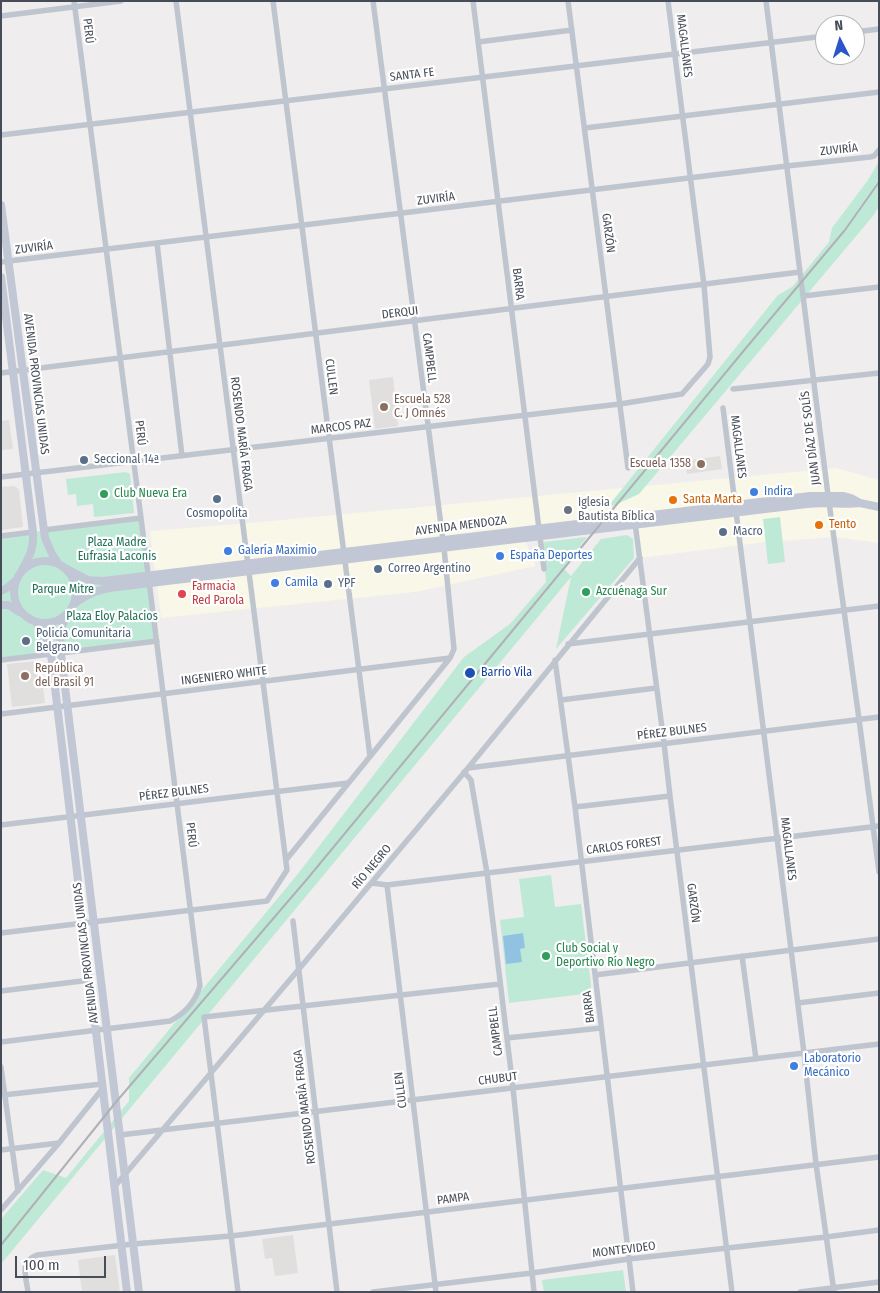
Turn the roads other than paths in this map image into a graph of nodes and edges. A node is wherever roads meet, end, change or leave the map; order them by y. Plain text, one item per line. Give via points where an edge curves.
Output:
1 (121, 1) edge
2 (176, 1) edge
3 (273, 1) edge
4 (373, 1) edge
5 (473, 1) edge
6 (568, 1) edge
7 (668, 1) edge
8 (766, 1) edge
9 (75, 4) edge
10 (1, 16) edge
11 (879, 29) edge
12 (572, 30) junction
13 (865, 31) edge
14 (815, 37) edge
15 (478, 42) junction
16 (772, 42) junction
17 (675, 54) junction
18 (577, 66) junction
19 (482, 77) junction
20 (384, 89) junction
21 (879, 92) edge
22 (286, 101) junction
23 (780, 104) junction
24 (190, 112) junction
25 (683, 116) junction
26 (90, 124) junction
27 (585, 128) junction
28 (1, 135) edge
29 (879, 150) edge
30 (787, 166) junction
31 (691, 178) junction
32 (593, 190) junction
33 (498, 202) junction
34 (1, 205) edge
35 (400, 214) junction
36 (302, 226) junction
37 (206, 237) junction
38 (157, 243) junction
39 (106, 250) junction
40 (5, 262) edge
41 (800, 272) junction
42 (1, 276) edge
43 (704, 284) junction
44 (879, 287) edge
45 (803, 296) junction
46 (607, 297) junction
47 (512, 309) junction
48 (414, 321) junction
49 (316, 333) junction
50 (220, 345) junction
51 (170, 352) junction
52 (120, 358) junction
53 (23, 370) junction
54 (13, 371) junction
55 (1, 373) edge
56 (879, 373) edge
57 (814, 380) junction
58 (734, 388) dead end
59 (682, 394) joint
60 (620, 404) junction
61 (723, 408) dead end
62 (525, 415) junction
63 (428, 427) junction
64 (329, 438) junction
65 (233, 450) junction
66 (182, 456) junction
67 (134, 462) junction
68 (628, 468) dead end
69 (36, 473) junction
70 (26, 474) junction
71 (1, 477) edge
72 (828, 499) junction
73 (879, 507) edge
74 (735, 508) junction
75 (141, 518) junction
76 (635, 521) junction
77 (44, 530) junction
78 (32, 532) junction
79 (540, 532) junction
80 (1, 536) edge
81 (443, 544) junction
82 (344, 556) junction
83 (640, 558) junction
84 (62, 566) junction
85 (249, 567) junction
86 (544, 569) dead end
87 (22, 570) junction
88 (149, 579) junction
89 (15, 581) junction
90 (1, 591) edge
91 (74, 604) junction
92 (1, 605) edge
93 (879, 606) edge
94 (844, 610) junction
95 (68, 613) junction
96 (23, 614) junction
97 (36, 622) junction
98 (750, 622) junction
99 (649, 634) junction
100 (157, 642) junction
101 (568, 644) junction
102 (61, 653) junction
103 (51, 654) junction
104 (450, 658) junction
105 (1, 660) edge
106 (555, 660) junction
107 (360, 669) junction
108 (263, 681) junction
109 (656, 688) junction
110 (163, 693) junction
111 (561, 700) junction
112 (68, 705) junction
113 (57, 707) junction
114 (1, 714) edge
115 (879, 716) edge
116 (859, 719) junction
117 (763, 731) junction
118 (664, 743) junction
119 (567, 755) junction
120 (370, 756) junction
121 (466, 770) junction
122 (348, 783) junction
123 (277, 791) junction
124 (670, 796) junction
125 (177, 803) junction
126 (574, 808) junction
127 (81, 815) junction
128 (70, 816) junction
129 (1, 825) edge
130 (876, 826) edge
131 (777, 838) junction
132 (677, 850) junction
133 (286, 860) junction
134 (581, 862) junction
135 (879, 872) edge
136 (487, 873) junction
137 (372, 883) junction
138 (386, 885) junction
139 (190, 910) junction
140 (293, 921) dead end
141 (94, 922) junction
142 (83, 923) junction
143 (1, 933) edge
144 (879, 939) edge
145 (791, 950) junction
146 (742, 956) junction
147 (691, 962) junction
148 (299, 969) junction
149 (595, 974) junction
150 (90, 980) junction
151 (500, 984) junction
152 (1, 991) edge
153 (879, 993) edge
154 (400, 996) junction
155 (798, 1003) junction
156 (304, 1007) junction
157 (263, 1012) junction
158 (601, 1028) junction
159 (107, 1029) junction
160 (96, 1030) junction
161 (507, 1038) junction
162 (1, 1042) edge
163 (879, 1044) edge
164 (804, 1053) junction
165 (756, 1059) junction
166 (704, 1065) junction
167 (1, 1067) edge
168 (211, 1074) junction
169 (607, 1076) junction
170 (103, 1086) junction
171 (513, 1088) junction
172 (3, 1095) edge
173 (412, 1100) junction
174 (316, 1111) junction
175 (217, 1123) junction
176 (162, 1129) junction
177 (120, 1134) junction
178 (59, 1143) junction
179 (12, 1149) junction
180 (1, 1150) edge
181 (879, 1157) edge
182 (816, 1164) junction
183 (125, 1173) junction
184 (718, 1176) junction
185 (115, 1186) junction
186 (620, 1188) junction
187 (18, 1191) junction
188 (524, 1200) junction
189 (3, 1207) edge
190 (426, 1212) junction
191 (329, 1224) junction
192 (879, 1230) edge
193 (231, 1236) junction
194 (826, 1237) junction
195 (133, 1244) junction
196 (122, 1246) junction
197 (727, 1248) junction
198 (629, 1259) junction
199 (532, 1273) junction
200 (879, 1282) edge
201 (435, 1285) junction
202 (834, 1290) edge
203 (28, 1292) edge
204 (127, 1292) edge
205 (139, 1292) edge
206 (238, 1292) edge
207 (337, 1292) edge
208 (373, 1292) edge
209 (436, 1292) edge
210 (534, 1292) edge
211 (633, 1292) edge
212 (732, 1292) edge
213 (800, 1292) edge

1 - 9 street
2 - 24 street, ROSENDO MARÍA FRAGA
3 - 22 street, CULLEN
4 - 20 street, CAMPBELL
5 - 15 street, BARRA
6 - 12 street, GARZÓN
7 - 17 street, MAGALLANES
8 - 16 street, JUAN DÍAZ DE SOLÍS
9 - 10 street
9 - 26 street, PERÚ
11 - 13 street
12 - 15 street
12 - 18 street, GARZÓN
14 - 16 street, SANTA FE
15 - 19 street, BARRA
16 - 17 street, SANTA FE
16 - 23 street, JUAN DÍAZ DE SOLÍS
17 - 18 street, SANTA FE
17 - 25 street, MAGALLANES
18 - 19 street, SANTA FE
18 - 27 street, GARZÓN
19 - 20 street, SANTA FE
19 - 33 street, BARRA
20 - 22 street, SANTA FE
20 - 35 street, CAMPBELL
21 - 23 street
22 - 24 street, SANTA FE
22 - 36 street, CULLEN
23 - 25 street
23 - 30 street, JUAN DÍAZ DE SOLÍS
24 - 26 street, SANTA FE
24 - 37 street, ROSENDO MARÍA FRAGA
25 - 27 street
25 - 31 street, MAGALLANES
26 - 28 street, SANTA FE
26 - 39 street, PERÚ
27 - 32 street, GARZÓN
29 - 30 street, ZUVIRÍA via 870,157
30 - 31 street, ZUVIRÍA
30 - 41 street, JUAN DÍAZ DE SOLÍS
31 - 32 street, ZUVIRÍA
31 - 43 street, MAGALLANES
32 - 33 street, ZUVIRÍA
32 - 46 street, GARZÓN
33 - 35 street, ZUVIRÍA
33 - 47 street, BARRA
34 - 40 main road, AVENIDA PROVINCIAS UNIDAS
35 - 36 street, ZUVIRÍA
35 - 48 street, CAMPBELL
36 - 37 street, ZUVIRÍA
36 - 49 street, CULLEN
37 - 38 street, ZUVIRÍA
37 - 50 street, ROSENDO MARÍA FRAGA
38 - 39 street, ZUVIRÍA
38 - 51 street
39 - 40 street, ZUVIRÍA
39 - 52 street, PERÚ
40 - 53 main road, AVENIDA PROVINCIAS UNIDAS
41 - 43 street, DERQUI
41 - 45 street, JUAN DÍAZ DE SOLÍS
42 - 54 main road, AVENIDA PROVINCIAS UNIDAS
43 - 46 street, DERQUI
43 - 59 street, MAGALLANES via 710,361
44 - 45 street
45 - 57 street, JUAN DÍAZ DE SOLÍS
46 - 47 street, DERQUI
46 - 60 street, GARZÓN
47 - 48 street, DERQUI
47 - 62 street, BARRA
48 - 49 street, DERQUI
48 - 63 street, CAMPBELL
49 - 50 street, DERQUI
49 - 64 street, CULLEN
50 - 51 street, DERQUI
50 - 65 street, ROSENDO MARÍA FRAGA
51 - 52 street, DERQUI
51 - 66 street
52 - 53 street, DERQUI
52 - 67 street, PERÚ
53 - 54 street, DERQUI
53 - 69 main road, AVENIDA PROVINCIAS UNIDAS
54 - 55 street, DERQUI
54 - 70 main road, AVENIDA PROVINCIAS UNIDAS
56 - 57 street
57 - 58 street
57 - 72 street, JUAN DÍAZ DE SOLÍS
59 - 60 street, MARCOS PAZ
60 - 62 street, MARCOS PAZ
60 - 68 street, GARZÓN
61 - 74 street, MAGALLANES
62 - 63 street, MARCOS PAZ
62 - 79 street, BARRA
63 - 64 street, MARCOS PAZ
63 - 81 street, CAMPBELL
64 - 65 street, MARCOS PAZ
64 - 82 street, CULLEN
65 - 66 street, MARCOS PAZ
65 - 85 street, ROSENDO MARÍA FRAGA
66 - 67 street, MARCOS PAZ
67 - 69 street, MARCOS PAZ
67 - 75 street, PERÚ
69 - 70 street, MARCOS PAZ
69 - 77 main road, AVENIDA PROVINCIAS UNIDAS
70 - 71 street, MARCOS PAZ
70 - 78 main road, AVENIDA PROVINCIAS UNIDAS
72 - 73 main road, AVENIDA MENDOZA via 844,496
72 - 74 main road, AVENIDA MENDOZA
72 - 94 street, JUAN DÍAZ DE SOLÍS
74 - 76 main road, AVENIDA MENDOZA
74 - 98 street, MAGALLANES
75 - 77 street
75 - 88 street, PERÚ
76 - 79 main road, AVENIDA MENDOZA
76 - 83 street, GARZÓN
77 - 84 main road, AVENIDA PROVINCIAS UNIDAS via 52,554
78 - 80 street
78 - 87 main road, AVENIDA PROVINCIAS UNIDAS via 33,544
79 - 81 main road, AVENIDA MENDOZA
79 - 86 street, BARRA
81 - 82 main road, AVENIDA MENDOZA
81 - 104 street, CAMPBELL via 454,649
82 - 85 main road, AVENIDA MENDOZA
82 - 107 street, CULLEN
83 - 99 street, GARZÓN
83 - 101 street, RÍO NEGRO
84 - 87 main road via 39,561
84 - 88 main road, AVENIDA MENDOZA via 88,580
84 - 91 main road via 76,584
85 - 88 main road, AVENIDA MENDOZA
85 - 108 street, ROSENDO MARÍA FRAGA
87 - 89 main road
88 - 91 main road, AVENIDA MENDOZA via 96,590
88 - 100 street, PERÚ
89 - 90 main road
89 - 96 main road via 14,599
91 - 95 main road
92 - 96 main road via 8,605
93 - 94 street
94 - 98 street
94 - 116 street, JUAN DÍAZ DE SOLÍS
95 - 97 main road via 53,622
95 - 102 main road, AVENIDA PROVINCIAS UNIDAS via 61,629
96 - 97 main road
97 - 103 main road, AVENIDA PROVINCIAS UNIDAS via 46,634
98 - 99 street
98 - 117 street, MAGALLANES
99 - 101 street
99 - 109 street, GARZÓN
100 - 102 street
100 - 110 street, PERÚ
101 - 106 street, RÍO NEGRO
102 - 112 main road, AVENIDA PROVINCIAS UNIDAS
103 - 105 street
103 - 113 main road, AVENIDA PROVINCIAS UNIDAS
104 - 107 street, INGENIERO WHITE
104 - 120 street
106 - 111 street, BARRA
106 - 121 street, RÍO NEGRO
107 - 108 street, INGENIERO WHITE
107 - 120 street, CULLEN
108 - 110 street, INGENIERO WHITE
108 - 123 street, ROSENDO MARÍA FRAGA
109 - 111 street
109 - 118 street, GARZÓN
110 - 112 street, INGENIERO WHITE
110 - 125 street, PERÚ
111 - 119 street, BARRA
112 - 113 street, INGENIERO WHITE
112 - 127 main road, AVENIDA PROVINCIAS UNIDAS
113 - 114 street, INGENIERO WHITE
113 - 128 main road, AVENIDA PROVINCIAS UNIDAS
115 - 116 street, PÉREZ BULNES
116 - 117 street, PÉREZ BULNES
116 - 130 street, JUAN DÍAZ DE SOLÍS
117 - 118 street, PÉREZ BULNES
117 - 131 street, MAGALLANES
118 - 119 street, PÉREZ BULNES
118 - 124 street, GARZÓN
119 - 121 street, PÉREZ BULNES
119 - 126 street, BARRA
120 - 122 street
121 - 136 street, CAMPBELL
121 - 137 street, RÍO NEGRO
122 - 123 street, PÉREZ BULNES
122 - 133 street
123 - 125 street, PÉREZ BULNES
123 - 133 street, ROSENDO MARÍA FRAGA
124 - 126 street
124 - 132 street, GARZÓN
125 - 127 street, PÉREZ BULNES
125 - 139 street, PERÚ
126 - 134 street, BARRA
127 - 128 street, PÉREZ BULNES
127 - 141 main road, AVENIDA PROVINCIAS UNIDAS
128 - 129 street, PÉREZ BULNES
128 - 142 main road, AVENIDA PROVINCIAS UNIDAS
130 - 131 street, CARLOS FOREST
130 - 135 street, JUAN DÍAZ DE SOLÍS
131 - 132 street, CARLOS FOREST
131 - 145 street, MAGALLANES
132 - 134 street, CARLOS FOREST
132 - 147 street, GARZÓN
133 - 139 street, ROSENDO MARÍA FRAGA via 287,870 267,901
134 - 136 street, CARLOS FOREST
134 - 149 street, BARRA
136 - 138 street, CARLOS FOREST
136 - 151 street, CAMPBELL
137 - 138 street, CARLOS FOREST
137 - 148 street, RÍO NEGRO
138 - 154 street, CULLEN
139 - 141 street
139 - 159 street, PERÚ via 200,986 196,996 180,1016 170,1021
140 - 148 street, ROSENDO MARÍA FRAGA
141 - 142 street
141 - 159 main road, AVENIDA PROVINCIAS UNIDAS
142 - 143 street
142 - 150 main road, AVENIDA PROVINCIAS UNIDAS
144 - 145 street
145 - 146 street
145 - 155 street, MAGALLANES
146 - 147 street
146 - 165 street
147 - 149 street
147 - 166 street, GARZÓN
148 - 156 street, ROSENDO MARÍA FRAGA
148 - 157 street, RÍO NEGRO
149 - 158 street, BARRA
150 - 152 street
150 - 160 main road, AVENIDA PROVINCIAS UNIDAS
151 - 154 street
151 - 161 street, CAMPBELL
153 - 155 street
154 - 156 street
154 - 173 street, CULLEN
155 - 164 street, MAGALLANES
156 - 157 street
156 - 174 street, ROSENDO MARÍA FRAGA
157 - 168 street, RÍO NEGRO
157 - 168 street via 204,1017
158 - 161 street
158 - 169 street, BARRA
159 - 160 street
159 - 177 main road, AVENIDA PROVINCIAS UNIDAS
160 - 162 street
160 - 170 main road, AVENIDA PROVINCIAS UNIDAS
161 - 171 street, CAMPBELL
163 - 164 street, CHUBUT
164 - 165 street, CHUBUT
164 - 182 street, MAGALLANES
165 - 166 street, CHUBUT
166 - 169 street, CHUBUT
166 - 184 street, GARZÓN
167 - 172 street
168 - 175 street
168 - 176 street, RÍO NEGRO
169 - 171 street, CHUBUT
169 - 186 street, BARRA
170 - 172 street
170 - 178 street
170 - 185 main road, AVENIDA PROVINCIAS UNIDAS
171 - 173 street, CHUBUT
171 - 188 street, CAMPBELL
172 - 179 street
173 - 174 street, CHUBUT
173 - 190 street, CULLEN
174 - 175 street, CHUBUT
174 - 191 street, ROSENDO MARÍA FRAGA
175 - 176 street, CHUBUT
175 - 193 street
176 - 177 street, CHUBUT
176 - 183 street, RÍO NEGRO
177 - 183 main road, AVENIDA PROVINCIAS UNIDAS
178 - 179 street
178 - 187 street
179 - 180 street
179 - 187 street
181 - 182 street, PAMPA
182 - 184 street, PAMPA
182 - 194 street, MAGALLANES
183 - 185 street, RÍO NEGRO
183 - 195 main road, AVENIDA PROVINCIAS UNIDAS
184 - 186 street, PAMPA
184 - 197 street, GARZÓN
185 - 196 main road, AVENIDA PROVINCIAS UNIDAS
186 - 188 street, PAMPA
186 - 198 street, BARRA
187 - 189 street
188 - 190 street, PAMPA
188 - 199 street, CAMPBELL
190 - 191 street, PAMPA
190 - 201 street, CULLEN
191 - 193 street, PAMPA
191 - 207 street, ROSENDO MARÍA FRAGA
192 - 194 street, MONTEVIDEO
193 - 195 street, PAMPA
193 - 206 street
194 - 197 street, MONTEVIDEO
194 - 202 street, MAGALLANES
195 - 196 street, PAMPA
195 - 205 main road, AVENIDA PROVINCIAS UNIDAS
196 - 203 street, PAMPA via 30,1258 25,1271
196 - 204 main road, AVENIDA PROVINCIAS UNIDAS
197 - 198 street, MONTEVIDEO
197 - 212 street, GARZÓN
198 - 199 street, MONTEVIDEO
198 - 211 street, BARRA
199 - 201 street, MONTEVIDEO
199 - 210 street, CAMPBELL
200 - 202 street
201 - 208 street, MONTEVIDEO
201 - 209 street, CULLEN
202 - 213 street

